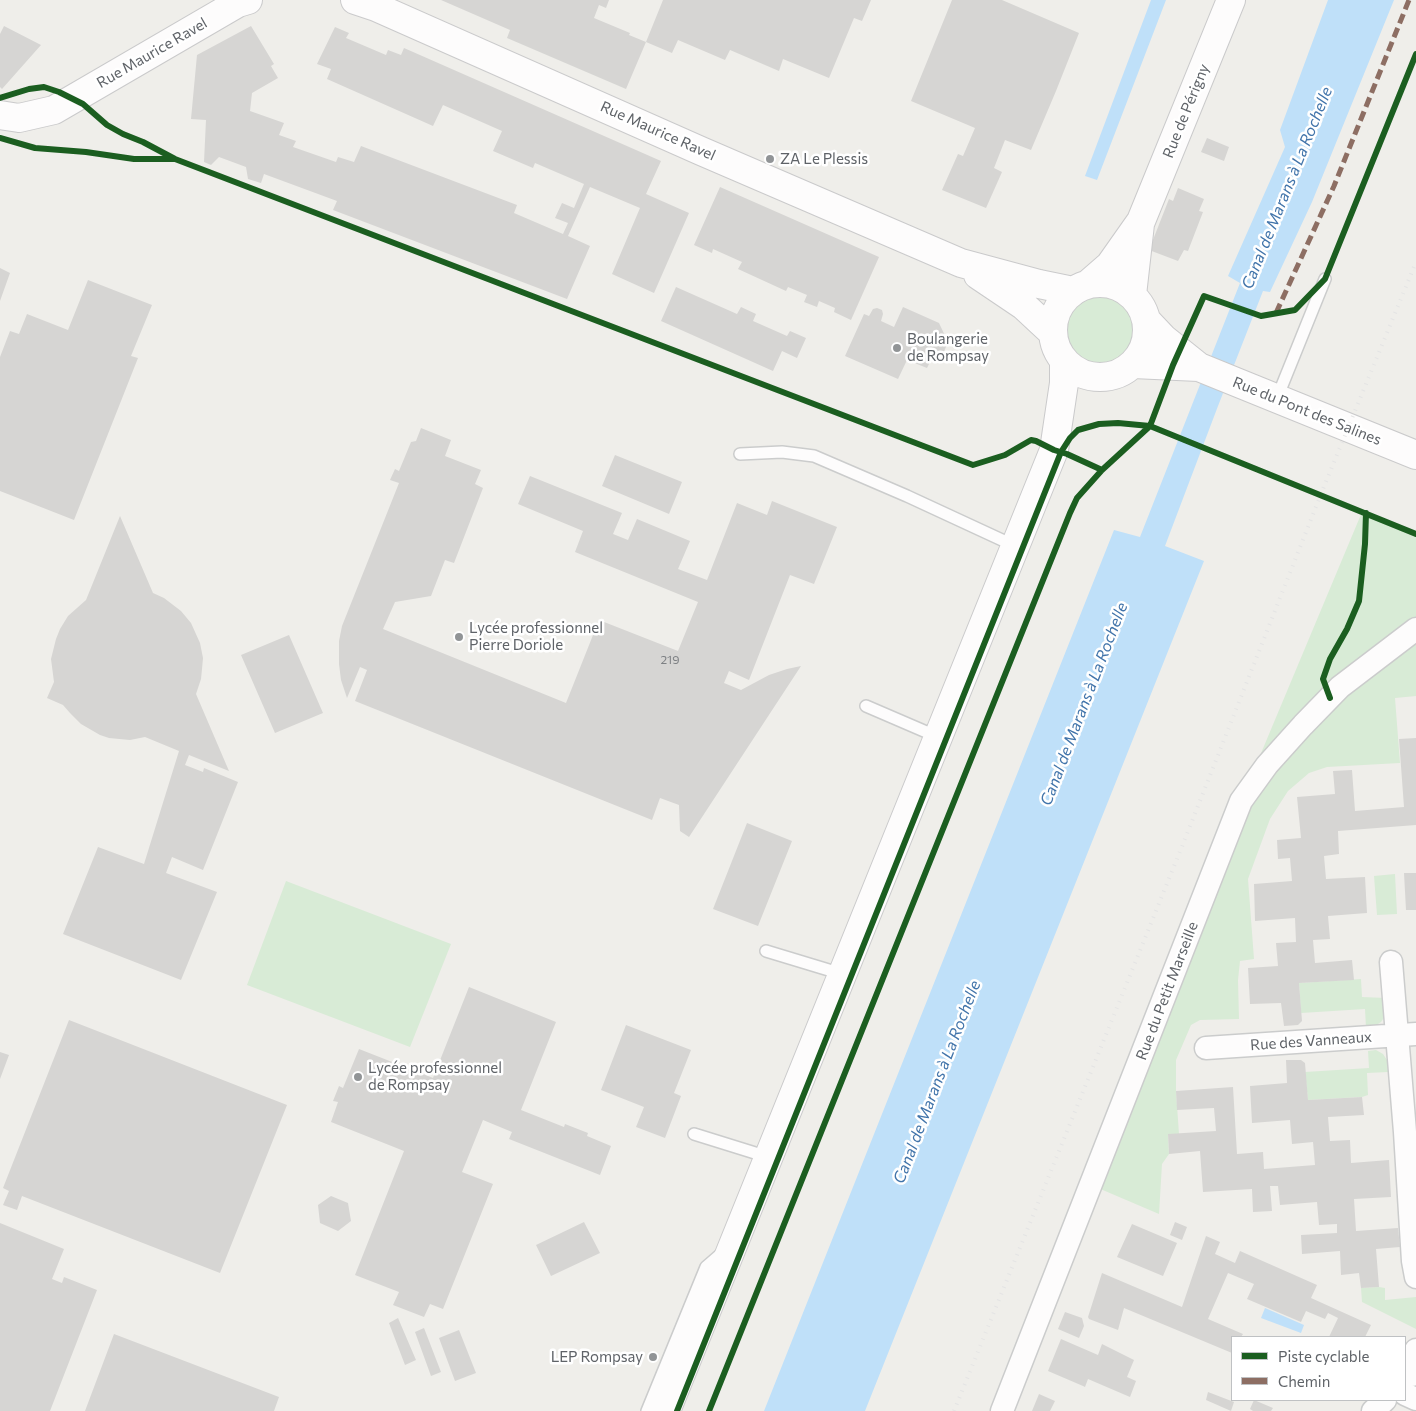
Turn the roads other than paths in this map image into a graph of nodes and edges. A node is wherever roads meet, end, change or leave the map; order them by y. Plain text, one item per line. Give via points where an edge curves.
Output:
1 (248, 0) edge
2 (355, 0) edge
3 (1231, 0) edge
4 (0, 115) edge
5 (1141, 221) junction
6 (961, 263) junction
7 (1325, 279) dead end
8 (1080, 288) junction
9 (1132, 295) junction
10 (1147, 322) junction
11 (1054, 333) junction
12 (1064, 360) junction
13 (1133, 364) junction
14 (1199, 367) junction
15 (1277, 398) junction
16 (740, 454) dead end
17 (1416, 455) edge
18 (1015, 546) junction
19 (1416, 629) edge
20 (866, 706) dead end
21 (938, 737) junction
22 (766, 951) dead end
23 (1390, 962) dead end
24 (842, 974) junction
25 (1406, 1034) edge
26 (1206, 1048) dead end
27 (694, 1134) dead end
28 (768, 1157) junction
29 (732, 1245) junction
30 (1416, 1277) edge
31 (1416, 1350) edge
32 (1409, 1381) edge
33 (1416, 1399) edge
34 (1384, 1401) edge
35 (647, 1411) edge
36 (666, 1411) edge
37 (1002, 1411) edge
38 (1374, 1411) edge

1 - 4 street, Rue Maurice Ravel via 54,110 19,118
2 - 6 street, Rue Maurice Ravel
3 - 5 street, Rue de Périgny
5 - 8 street, Rue de Périgny via 1110,265
5 - 9 street, Rue de Périgny
6 - 8 street, Rue Maurice Ravel via 1039,284
6 - 11 street, Rue Maurice Ravel via 1024,306
7 - 15 lane
8 - 9 street via 1103,283 1119,286
8 - 11 street via 1062,302 1055,316
9 - 10 street via 1142,307
10 - 13 street via 1142,352
10 - 14 street, Rue du Pont des Salines
11 - 12 street via 1056,347
12 - 13 street via 1090,376 1105,377 1120,373
12 - 18 street via 1054,450
13 - 14 street, Rue du Pont des Salines
14 - 15 street, Rue du Pont des Salines
15 - 17 street, Rue du Pont des Salines
16 - 18 lane via 782,452 814,456
18 - 21 street
19 - 37 street, Rue du Petit Marseille via 1340,687 1267,765 1241,801
20 - 21 lane
21 - 24 street
22 - 24 lane
23 - 25 street
24 - 28 street
25 - 26 street, Rue des Vanneaux
25 - 30 street
27 - 28 lane
28 - 29 street
29 - 35 lane via 706,1267
29 - 36 street
31 - 32 street
32 - 33 street
34 - 38 street

